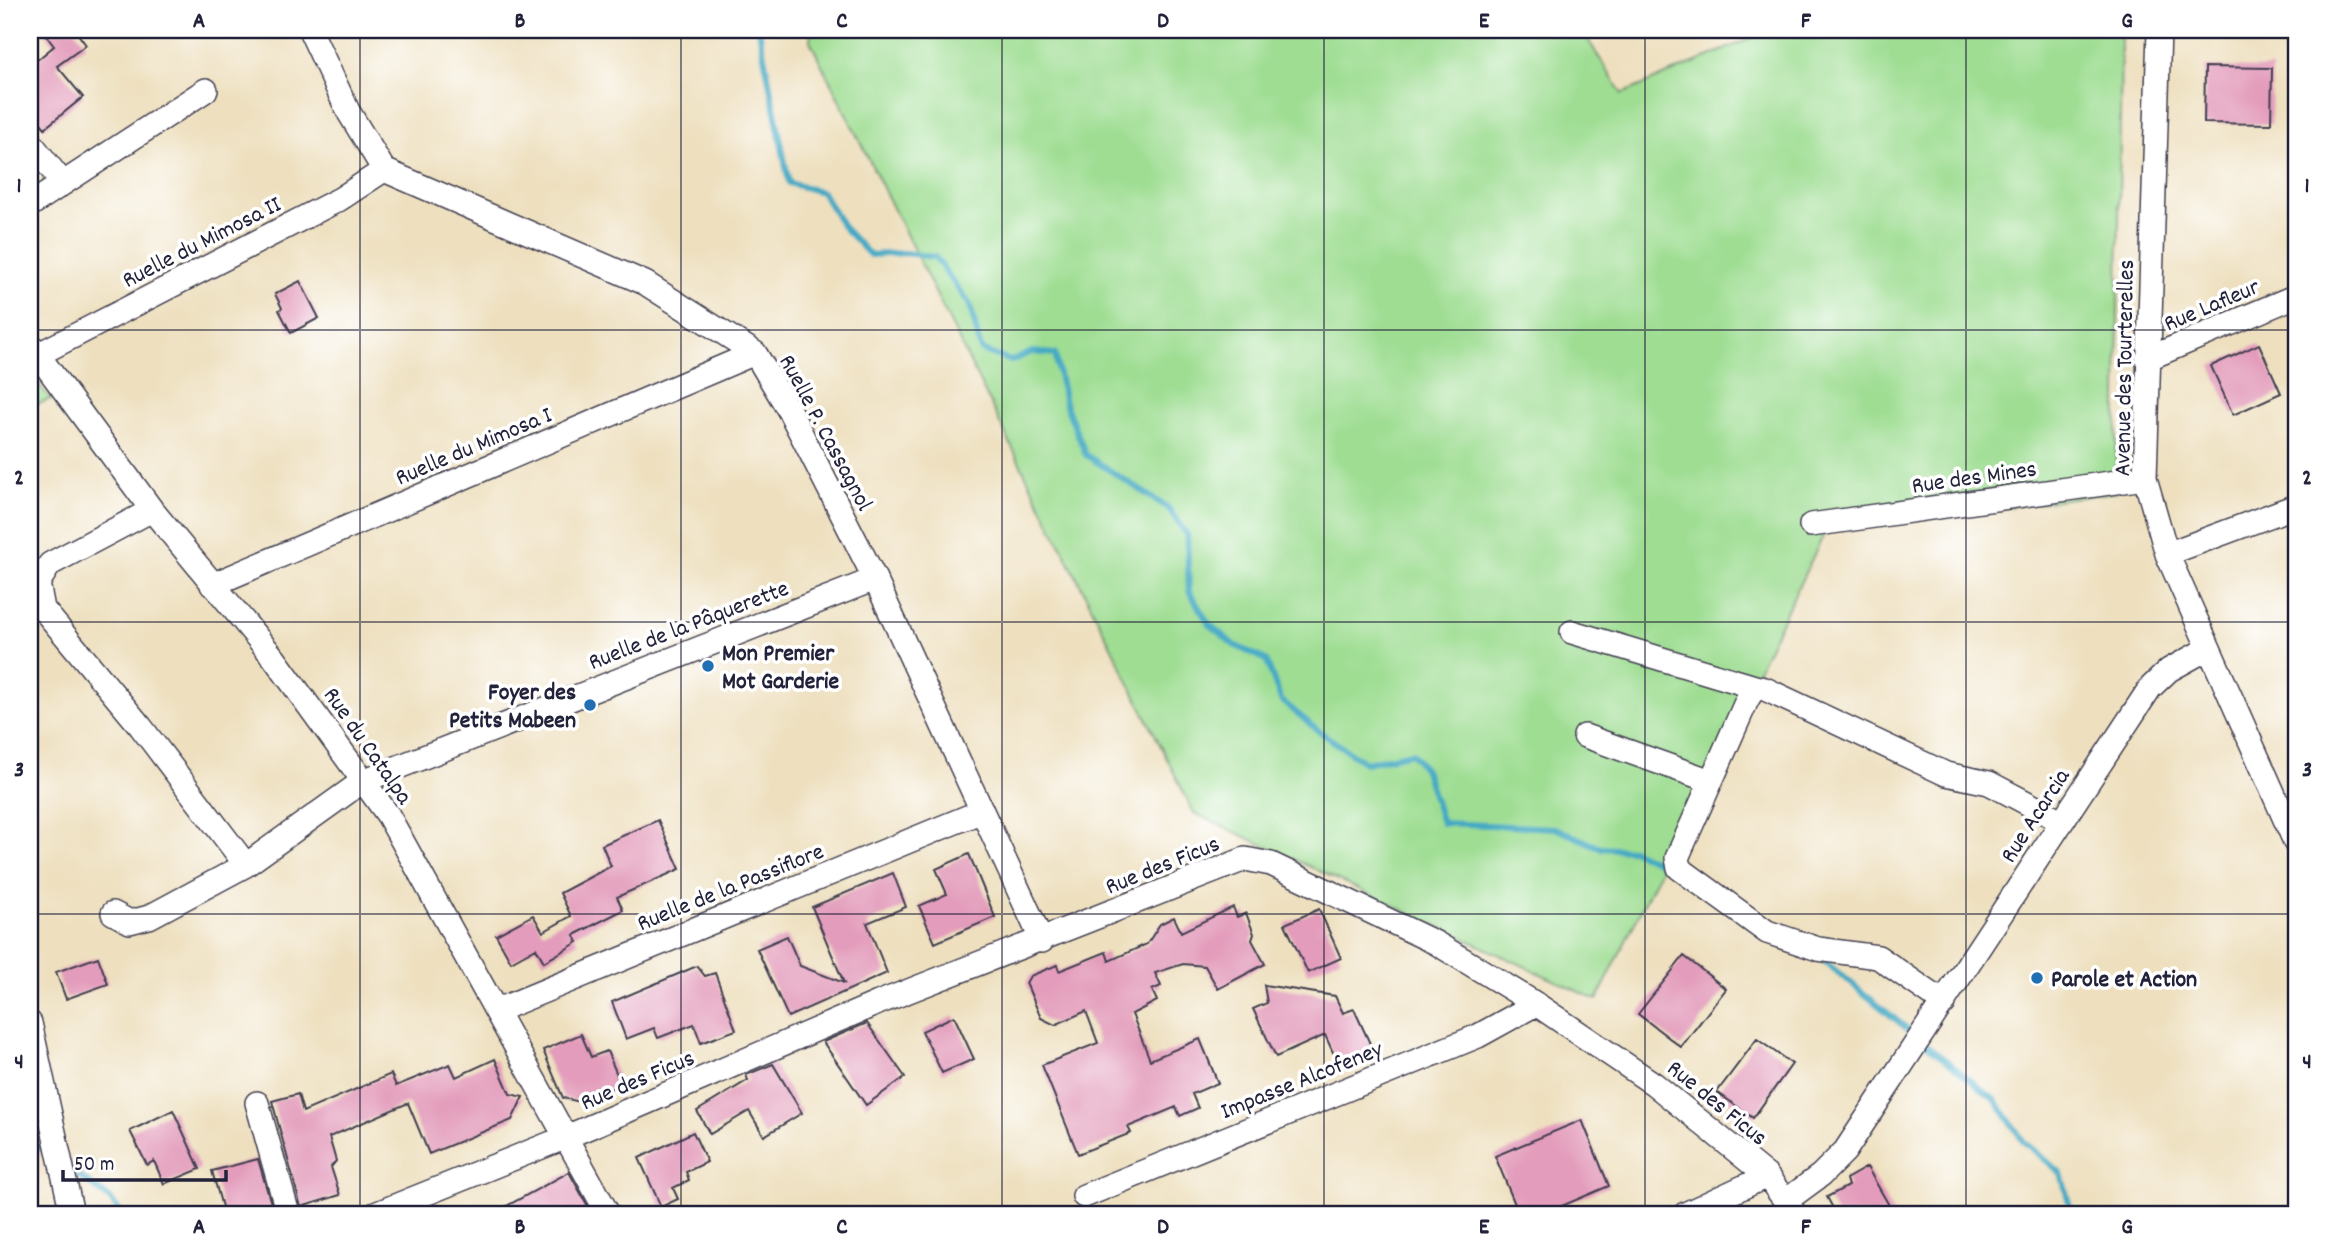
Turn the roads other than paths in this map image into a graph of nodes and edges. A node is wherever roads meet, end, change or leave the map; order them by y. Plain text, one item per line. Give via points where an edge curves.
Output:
1 (310, 30) edge
2 (2159, 30) edge
3 (206, 90) dead end
4 (30, 142) edge
5 (384, 170) junction
6 (62, 182) junction
7 (30, 205) edge
8 (2296, 296) edge
9 (35, 349) edge
10 (755, 354) junction
11 (2147, 359) junction
12 (2145, 478) junction
13 (2296, 506) edge
14 (152, 510) junction
15 (1811, 525) dead end
16 (2167, 554) junction
17 (875, 579) junction
18 (212, 585) junction
19 (1572, 632) dead end
20 (2207, 649) junction
21 (1755, 687) junction
22 (1585, 736) dead end
23 (363, 781) junction
24 (1711, 781) junction
25 (982, 811) junction
26 (2061, 821) junction
27 (2293, 830) edge
28 (246, 865) junction
29 (113, 914) dead end
30 (1042, 941) junction
31 (1944, 1003) junction
32 (1536, 1004) junction
33 (498, 1010) junction
34 (30, 1023) edge
35 (257, 1102) dead end
36 (564, 1138) junction
37 (1767, 1175) junction
38 (1084, 1196) dead end
39 (1791, 1207) edge
40 (72, 1214) edge
41 (288, 1214) edge
42 (375, 1214) edge
43 (608, 1214) edge
44 (1685, 1214) edge

1 - 5 street via 348,111
2 - 11 street, Avenue des Tourterelles
3 - 6 street
4 - 6 street
5 - 9 street, Ruelle du Mimosa II via 340,199
5 - 10 street, Ruelle P. Cassagnol via 645,283
6 - 7 street
8 - 11 street, Rue Lafleur
9 - 14 street, Rue du Catalpa
10 - 17 street, Ruelle P. Cassagnol via 790,412
10 - 18 street, Ruelle du Mimosa I
11 - 12 street, Avenue des Tourterelles
12 - 15 street, Rue des Mines
12 - 16 street, Avenue des Tourterelles
13 - 16 street
14 - 18 street, Rue du Catalpa
14 - 28 street via 50,564 38,583 43,609
16 - 20 street, Avenue des Tourterelles
17 - 23 street, Ruelle de la Pâquerette
17 - 25 street, Ruelle P. Cassagnol
18 - 23 street, Rue du Catalpa via 274,658
19 - 21 street
20 - 26 street, Rue Acarcia via 2169,670 2150,688
20 - 27 street, Avenue des Tourterelles
21 - 24 street
21 - 26 street via 1946,774 1989,783
22 - 24 street
23 - 28 street, Ruelle de la Pâquerette
23 - 33 street, Rue du Catalpa via 388,815
24 - 31 street via 1677,858 1683,873 1767,932 1818,949 1878,957
25 - 30 street, Ruelle P. Cassagnol
25 - 33 street, Ruelle de la Passiflore
26 - 31 street, Rue Acarcia
28 - 29 street, Ruelle de la Pâquerette via 149,917 130,922
30 - 32 street, Rue des Ficus via 1245,859 1271,864 1436,943
30 - 36 street, Rue des Ficus via 878,1003
31 - 39 street, Rue Acarcia via 1845,1151
32 - 37 street, Rue des Ficus via 1654,1084
32 - 38 street, Impasse Alcofeney via 1478,1036
33 - 36 street, Rue du Catalpa
34 - 40 street
35 - 41 street
36 - 42 street, Rue des Ficus
36 - 43 street, Rue du Catalpa
37 - 39 street, Rue des Ficus
37 - 44 street

